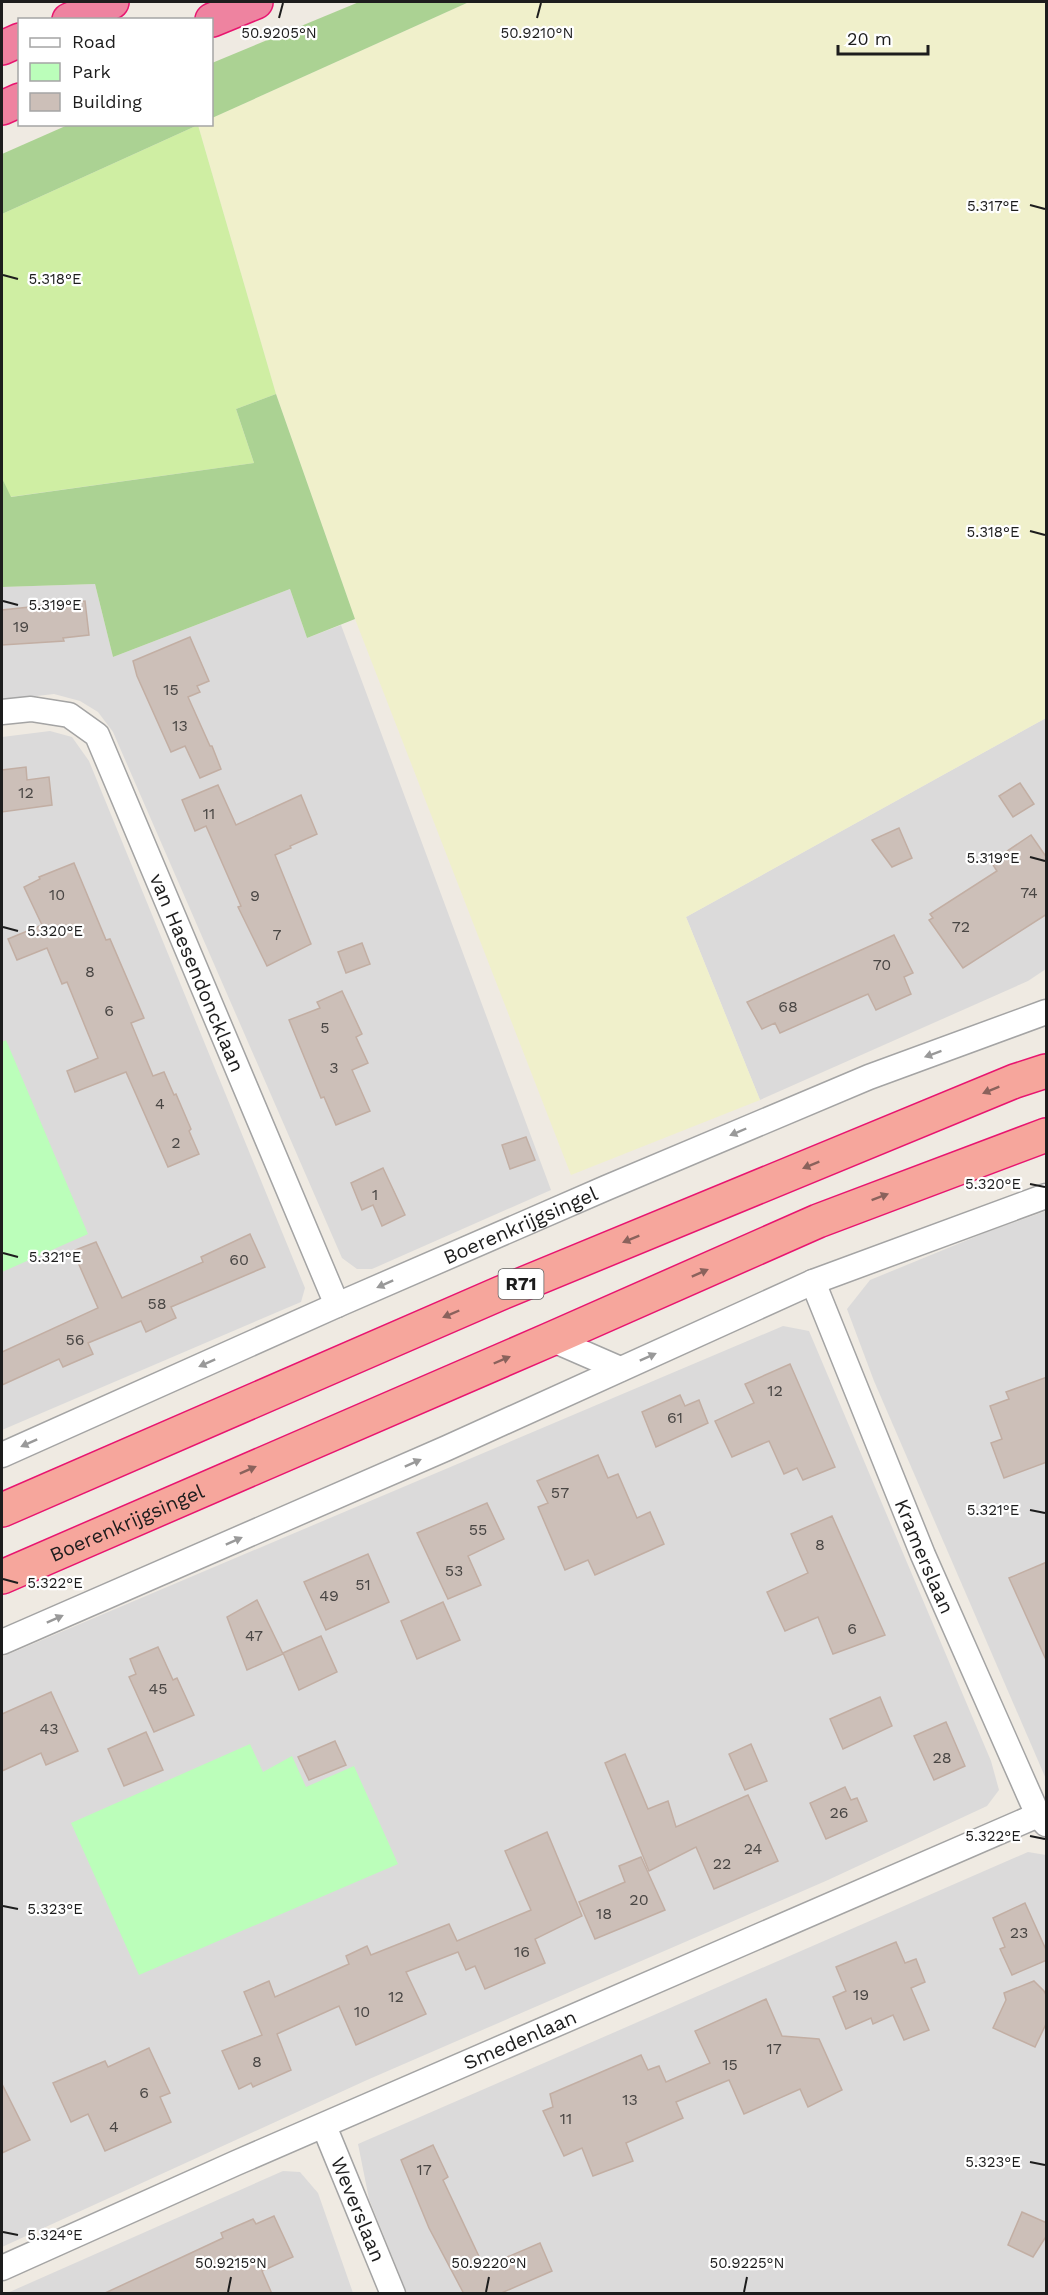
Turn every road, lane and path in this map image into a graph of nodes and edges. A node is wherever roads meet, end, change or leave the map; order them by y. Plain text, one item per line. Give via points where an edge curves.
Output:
1 (112, 2) edge
2 (256, 2) edge
3 (74, 18) edge
4 (213, 20) edge
5 (18, 41) edge
6 (2, 48) edge
7 (18, 101) edge
8 (2, 108) edge
9 (2, 712) edge
10 (1047, 1012) edge
11 (1047, 1071) edge
12 (1047, 1136) edge
13 (1047, 1196) edge
14 (813, 1282) junction
15 (337, 1305) junction
16 (550, 1339) junction
17 (620, 1370) junction
18 (2, 1455) edge
19 (2, 1510) edge
20 (2, 1577) edge
21 (2, 1642) edge
22 (1042, 1819) edge
23 (324, 2126) junction
24 (2, 2268) edge
25 (393, 2294) edge

1 - 3 highway
2 - 4 highway
5 - 6 highway
7 - 8 highway
9 - 15 street, van Haesendoncklaan via 31,709 69,715 97,735
10 -> 15 street, Boerenkrijgsingel via 869,1077
11 -> 19 highway, R71 via 501,1293
16 -> 12 highway, Boerenkrijgsingel via 818,1221
13 - 14 street
17 -> 14 street
14 - 22 street, Kramerslaan via 923,1555
15 -> 18 street, Boerenkrijgsingel
16 - 17 street
20 -> 16 highway, Boerenkrijgsingel
21 -> 17 street
22 - 23 street, Smedenlaan
23 - 24 street, Smedenlaan
23 - 25 street, Weverslaan

